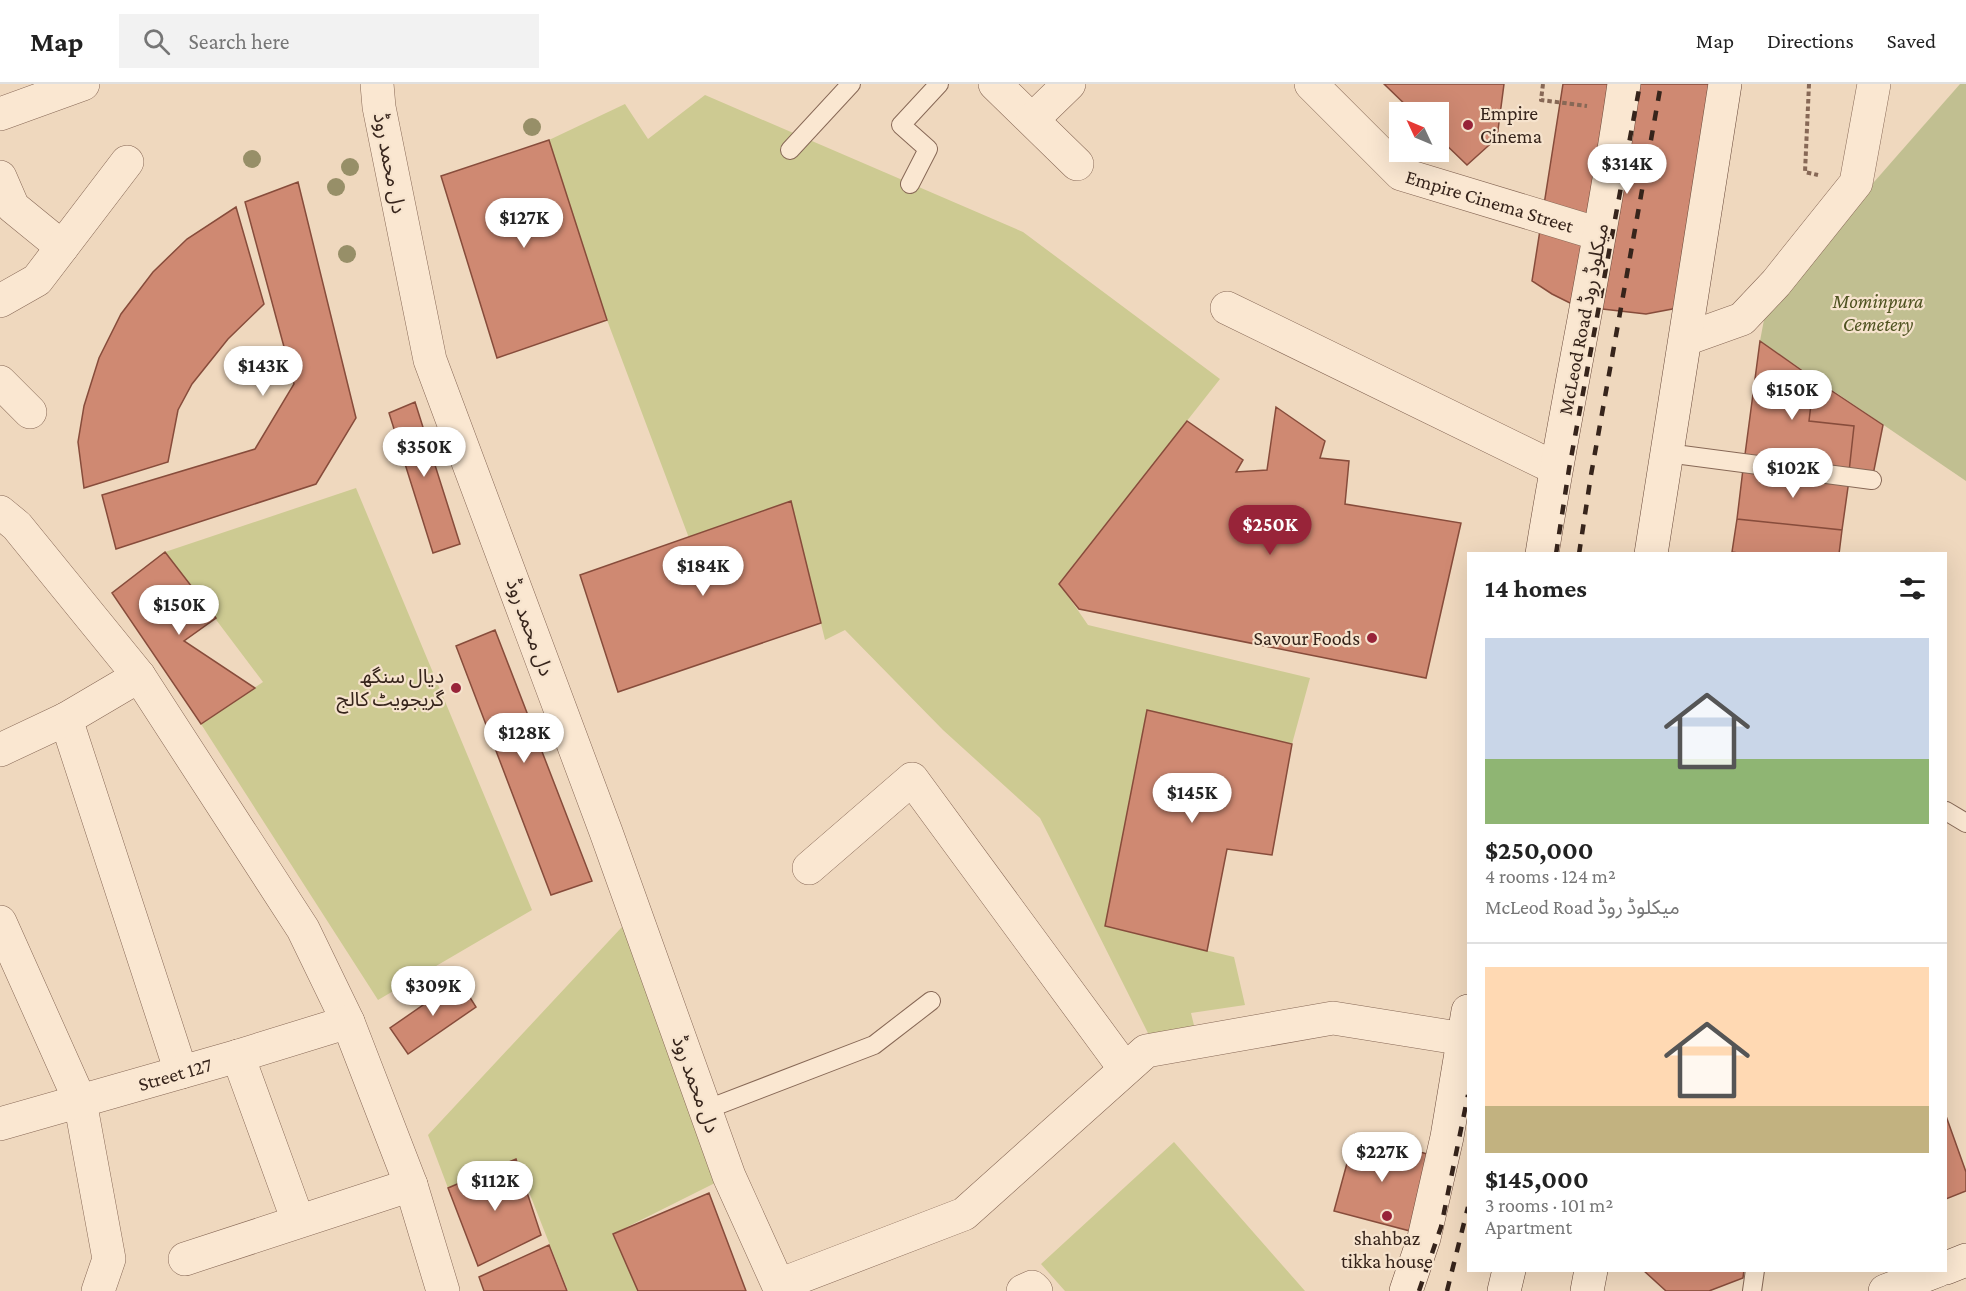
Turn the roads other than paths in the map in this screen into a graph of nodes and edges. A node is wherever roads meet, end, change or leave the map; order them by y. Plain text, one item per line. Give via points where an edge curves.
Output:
1 (83, 84) edge
2 (377, 84) edge
3 (851, 84) edge
4 (939, 84) edge
5 (995, 84) edge
6 (1069, 84) edge
7 (1311, 84) edge
8 (1725, 84) edge
9 (1874, 84) edge
10 (1622, 98) edge
11 (0, 114) edge
12 (1033, 119) junction
13 (790, 150) dead end
14 (127, 162) dead end
15 (1077, 164) dead end
16 (0, 177) edge
17 (910, 184) dead end
18 (6, 210) edge
19 (1599, 234) junction
20 (62, 247) junction
21 (0, 301) edge
22 (1227, 308) dead end
23 (1686, 339) junction
24 (0, 382) edge
25 (30, 412) dead end
26 (1667, 453) junction
27 (1555, 468) junction
28 (1872, 480) dead end
29 (6, 524) edge
30 (1542, 552) edge
31 (1651, 552) edge
32 (139, 676) junction
33 (66, 719) junction
34 (0, 750) edge
35 (1947, 812) edge
36 (1966, 822) edge
37 (809, 868) dead end
38 (0, 922) edge
39 (931, 1001) dead end
40 (348, 1022) junction
41 (1466, 1025) edge
42 (238, 1056) junction
43 (1125, 1069) junction
44 (181, 1072) junction
45 (81, 1101) junction
46 (705, 1110) junction
47 (0, 1124) edge
48 (411, 1185) junction
49 (298, 1221) junction
50 (185, 1259) dead end
51 (1966, 1260) edge
52 (1947, 1268) edge
53 (1509, 1272) edge
54 (1591, 1272) edge
55 (1755, 1272) edge
56 (1934, 1272) edge
57 (780, 1288) edge
58 (98, 1291) edge
59 (443, 1291) edge
60 (1023, 1291) edge
61 (1036, 1291) edge
62 (1406, 1291) edge
63 (1504, 1291) edge
64 (1587, 1291) edge
65 (1752, 1291) edge
66 (1885, 1291) edge

1 - 11 street
2 - 46 street, دل محمد روڈ via 430,360
3 - 13 lane
4 - 17 lane via 901,125 928,150
5 - 12 street
6 - 12 street
7 - 19 street, Empire Cinema Street via 1401,174
8 - 23 street
9 - 23 street via 1856,183 1742,319
10 - 19 street, McLeod Road میکلوڈ روڈ
12 - 15 street
14 - 20 street
16 - 18 street
18 - 20 street
19 - 27 street, McLeod Road میکلوڈ روڈ
20 - 21 street via 37,280
22 - 27 street
23 - 26 street
24 - 25 street
26 - 28 lane
26 - 31 street
27 - 30 street, McLeod Road میکلوڈ روڈ
29 - 32 street
32 - 33 street
32 - 40 street via 303,929
33 - 34 street
33 - 44 street
35 - 36 lane
37 - 43 street via 912,778
38 - 45 street
39 - 46 lane via 874,1045
40 - 42 street, Street 127
40 - 48 street
41 - 43 street via 1334,1018 1146,1051
41 - 62 street via 1447,1137 1424,1238
42 - 44 street, Street 127
42 - 49 street
43 - 57 street via 964,1214
44 - 45 street, Street 127
45 - 47 street, Street 127
45 - 58 street via 109,1259
46 - 57 street, دل محمد روڈ via 729,1176
48 - 49 street
48 - 59 street
49 - 50 street
51 - 52 street
53 - 63 street
54 - 64 street
55 - 65 lane
56 - 66 street
60 - 61 street via 1032,1287

